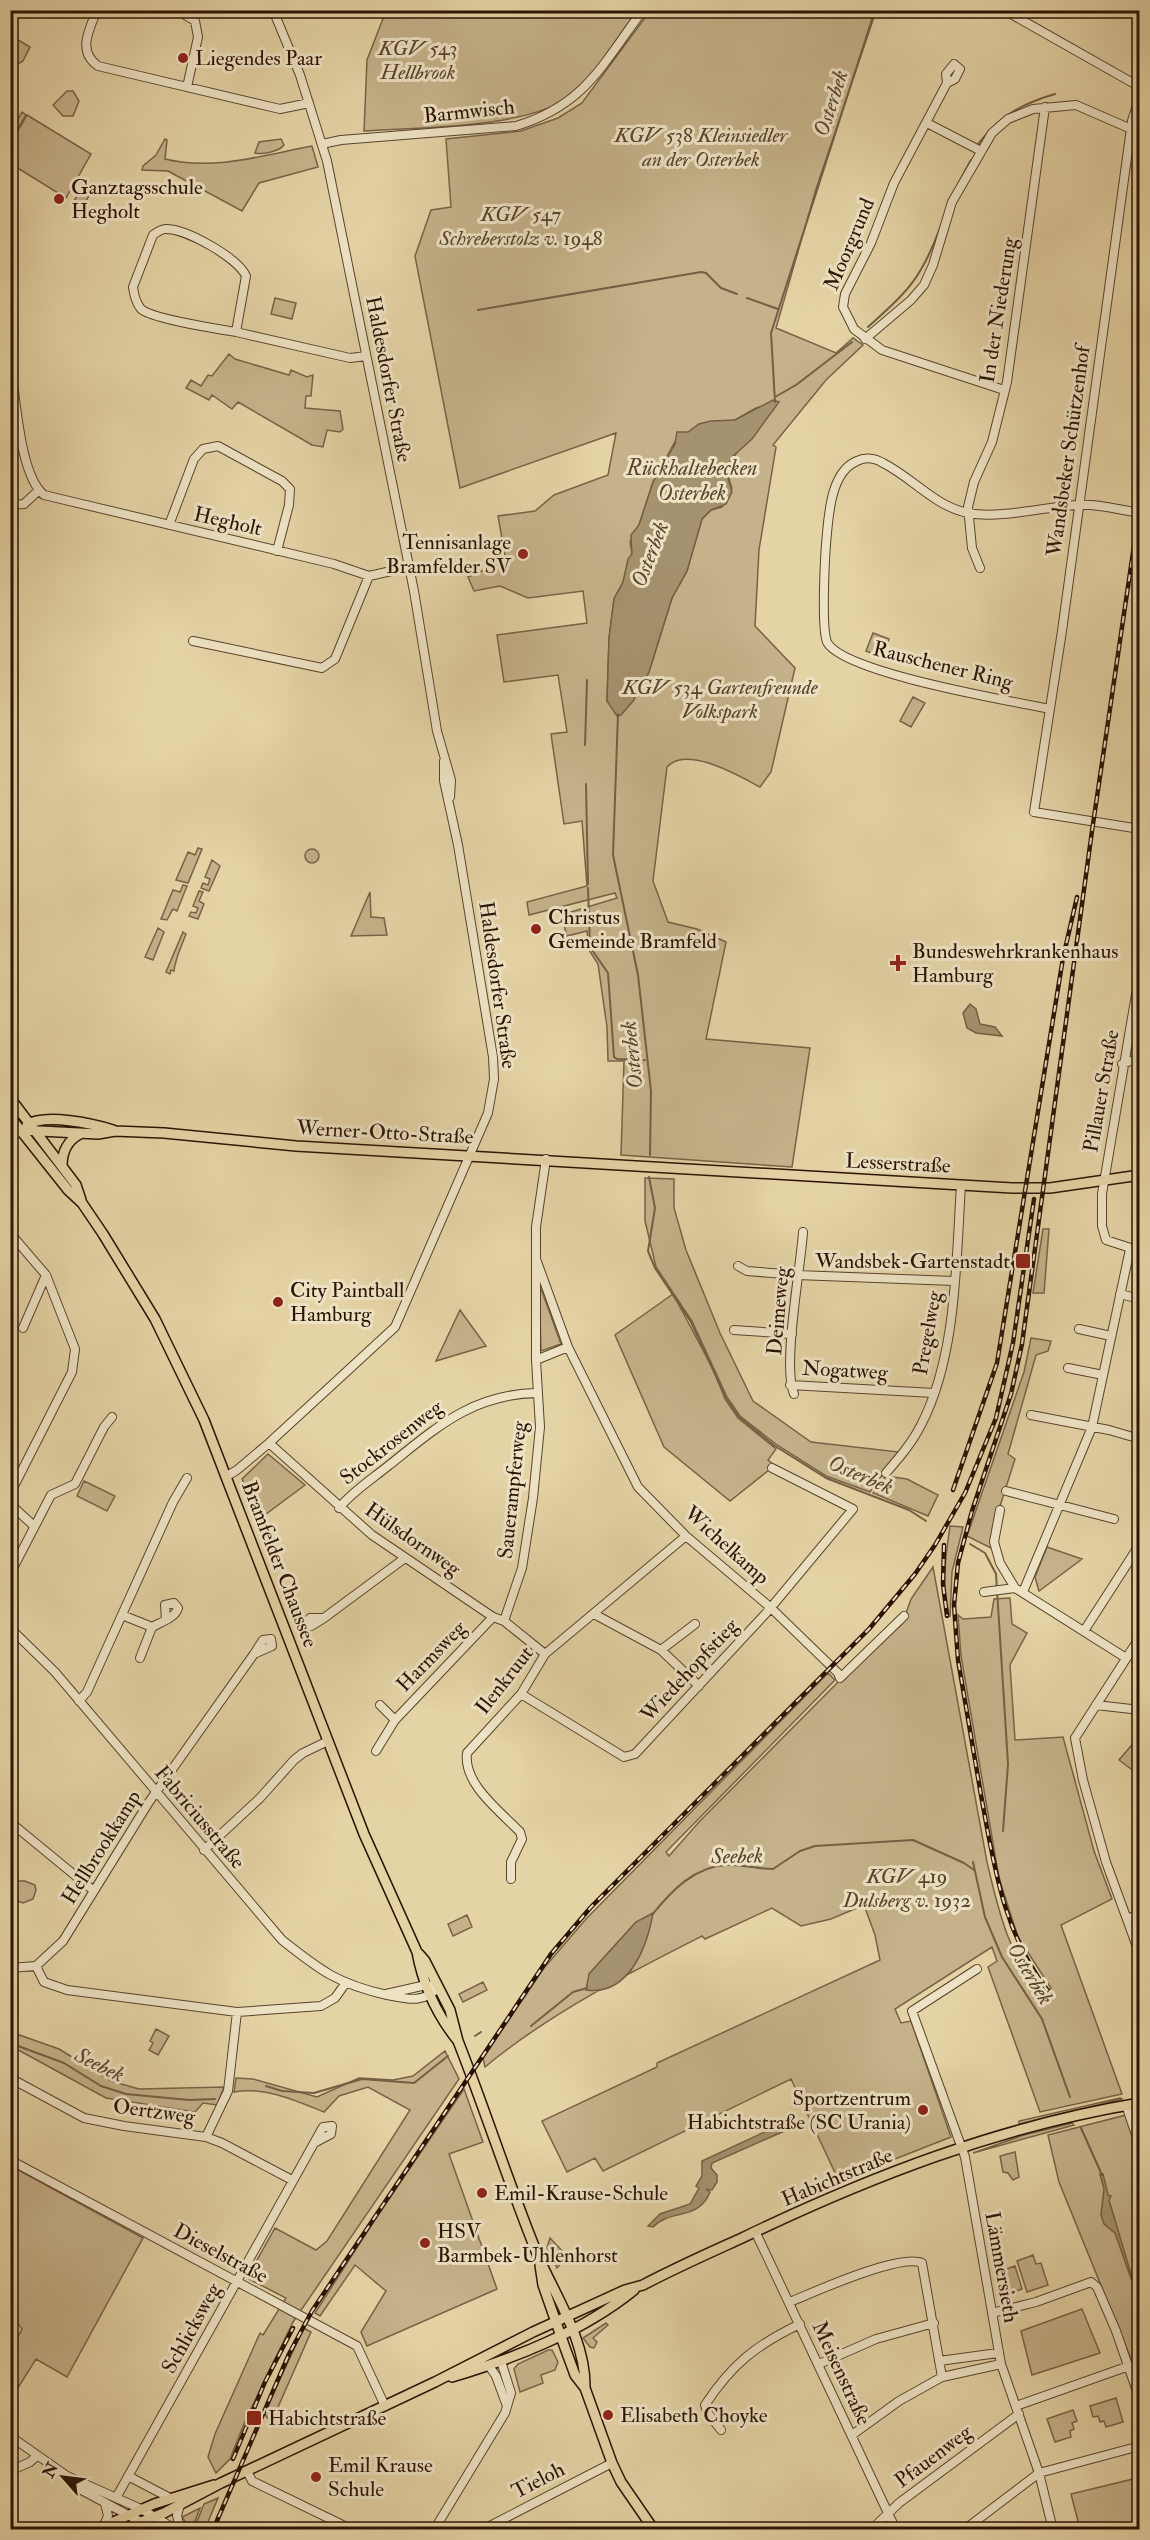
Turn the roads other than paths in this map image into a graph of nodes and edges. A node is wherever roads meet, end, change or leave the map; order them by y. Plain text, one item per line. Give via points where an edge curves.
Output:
1 (97, 10) edge
2 (177, 10) edge
3 (273, 10) edge
4 (644, 10) edge
5 (1004, 10) edge
6 (947, 83) dead end
7 (187, 87) junction
8 (1140, 87) edge
9 (1140, 96) edge
10 (309, 103) junction
11 (1045, 107) junction
12 (927, 123) junction
13 (1131, 129) junction
14 (322, 144) junction
15 (981, 152) junction
16 (236, 332) junction
17 (865, 339) junction
18 (366, 356) junction
19 (10, 362) edge
20 (1004, 390) junction
21 (39, 490) junction
22 (1080, 504) junction
23 (10, 505) edge
24 (969, 513) junction
25 (1140, 513) edge
26 (169, 525) junction
27 (277, 551) junction
28 (409, 567) junction
29 (980, 568) dead end
30 (369, 576) junction
31 (193, 641) dead end
32 (1050, 709) junction
33 (1140, 829) edge
34 (1140, 971) edge
35 (1140, 1058) edge
36 (1122, 1064) junction
37 (10, 1098) edge
38 (10, 1117) edge
39 (30, 1122) junction
40 (21, 1130) junction
41 (115, 1131) junction
42 (38, 1132) junction
43 (81, 1134) junction
44 (10, 1138) edge
45 (470, 1154) junction
46 (546, 1159) junction
47 (62, 1166) junction
48 (654, 1166) joint
49 (1140, 1175) edge
50 (1104, 1181) junction
51 (961, 1185) junction
52 (82, 1203) junction
53 (803, 1232) dead end
54 (10, 1233) edge
55 (1130, 1249) junction
56 (1140, 1251) edge
57 (536, 1259) junction
58 (738, 1266) dead end
59 (46, 1275) junction
60 (798, 1275) junction
61 (954, 1281) junction
62 (1120, 1294) junction
63 (1140, 1299) edge
64 (23, 1328) dead end
65 (1079, 1329) dead end
66 (734, 1330) dead end
67 (792, 1334) junction
68 (1111, 1336) junction
69 (568, 1347) junction
70 (536, 1360) junction
71 (1068, 1368) dead end
72 (1103, 1375) junction
73 (790, 1385) junction
74 (537, 1393) junction
75 (934, 1393) junction
76 (794, 1394) dead end
77 (1031, 1415) dead end
78 (112, 1417) dead end
79 (1092, 1427) junction
80 (1140, 1439) edge
81 (268, 1443) junction
82 (772, 1468) dead end
83 (886, 1473) dead end
84 (227, 1476) junction
85 (187, 1478) dead end
86 (1006, 1491) dead end
87 (10, 1494) edge
88 (10, 1504) edge
89 (1061, 1505) junction
90 (339, 1508) junction
91 (1000, 1510) dead end
92 (1114, 1519) dead end
93 (34, 1526) junction
94 (687, 1536) junction
95 (1140, 1544) edge
96 (405, 1558) junction
97 (10, 1574) edge
98 (1019, 1590) junction
99 (984, 1592) dead end
100 (770, 1607) junction
101 (594, 1614) junction
102 (122, 1615) junction
103 (904, 1616) dead end
104 (493, 1617) junction
105 (324, 1618) dead end
106 (166, 1620) dead end
107 (504, 1622) junction
108 (695, 1624) dead end
109 (152, 1627) junction
110 (10, 1628) edge
111 (1084, 1631) junction
112 (1140, 1637) edge
113 (662, 1650) junction
114 (1140, 1653) edge
115 (254, 1654) dead end
116 (545, 1654) junction
117 (1128, 1655) junction
118 (140, 1658) dead end
119 (699, 1686) junction
120 (521, 1694) junction
121 (80, 1701) junction
122 (380, 1705) dead end
123 (1096, 1705) junction
124 (1140, 1710) edge
125 (395, 1720) junction
126 (328, 1741) junction
127 (376, 1751) dead end
128 (156, 1792) junction
129 (10, 1822) edge
130 (204, 1850) junction
131 (511, 1879) dead end
132 (94, 1891) junction
133 (1140, 1916) edge
134 (1127, 1918) junction
135 (417, 1952) junction
136 (1140, 1955) edge
137 (36, 1966) junction
138 (10, 1968) edge
139 (977, 1969) dead end
140 (345, 1984) junction
141 (426, 1985) junction
142 (438, 1987) junction
143 (386, 1994) junction
144 (431, 1996) junction
145 (237, 2012) junction
146 (458, 2041) junction
147 (10, 2078) edge
148 (1140, 2103) edge
149 (1126, 2105) junction
150 (206, 2137) junction
151 (314, 2143) dead end
152 (961, 2147) junction
153 (1140, 2147) edge
154 (10, 2160) edge
155 (292, 2180) junction
156 (755, 2232) junction
157 (539, 2257) junction
158 (237, 2282) junction
159 (638, 2287) junction
160 (790, 2302) junction
161 (992, 2313) junction
162 (567, 2317) junction
163 (556, 2322) junction
164 (934, 2323) junction
165 (800, 2324) junction
166 (571, 2329) junction
167 (560, 2334) junction
168 (998, 2353) junction
169 (501, 2361) junction
170 (939, 2361) junction
171 (819, 2364) junction
172 (1001, 2364) junction
173 (489, 2366) junction
174 (1129, 2366) junction
175 (942, 2377) junction
176 (435, 2382) junction
177 (585, 2388) junction
178 (1140, 2400) edge
179 (385, 2406) junction
180 (507, 2406) junction
181 (1017, 2410) junction
182 (721, 2430) dead end
183 (852, 2435) junction
184 (10, 2436) edge
185 (1140, 2446) edge
186 (37, 2456) junction
187 (612, 2463) junction
188 (10, 2471) edge
189 (247, 2471) junction
190 (1039, 2473) junction
191 (68, 2476) junction
192 (128, 2476) junction
193 (221, 2483) junction
194 (116, 2498) junction
195 (170, 2498) junction
196 (105, 2503) junction
197 (180, 2505) junction
198 (141, 2509) junction
199 (126, 2515) junction
200 (889, 2515) junction
201 (156, 2516) junction
202 (144, 2525) edge
203 (100, 2527) edge
204 (121, 2529) edge
205 (156, 2529) edge
206 (179, 2529) edge
207 (353, 2529) edge
208 (434, 2529) edge
209 (482, 2529) edge
210 (654, 2529) edge
211 (871, 2529) edge
212 (896, 2529) edge
213 (964, 2529) edge
214 (1053, 2529) edge

1 - 7 street via 86,43 94,64
2 - 7 street via 195,21 198,31
3 - 10 street, Haldesdorfer Straße
4 - 14 street, Barmwisch via 581,93 537,120 516,126
5 - 8 street
6 - 12 street, Moorgrund
7 - 10 street via 280,109
9 - 13 street, Wandsbeker Schützenhof
10 - 14 street, Haldesdorfer Straße
11 - 13 street via 1076,105
11 - 15 street via 1008,119 992,133
11 - 20 street, In der Niederung
12 - 15 street
12 - 17 street, Moorgrund via 894,183 871,243 845,294 843,307 847,319
13 - 22 street, Wandsbeker Schützenhof
14 - 18 street, Haldesdorfer Straße
15 - 17 street via 952,202 924,285
16 - 16 street via 246,276 237,262 179,231 165,229 153,235 133,288 141,309
16 - 18 street via 340,356
17 - 20 street, Moorgrund via 882,350
18 - 28 street, Haldesdorfer Straße
19 - 21 street via 27,470
20 - 24 street, In der Niederung via 994,435 974,482
21 - 23 street via 24,504
21 - 26 street, Hegholt via 53,499
22 - 24 street, Rauschener Ring
22 - 25 street, Rauschener Ring
22 - 32 street, Wandsbeker Schützenhof
24 - 29 street via 972,548
24 - 32 street, Rauschener Ring via 918,489 882,462 866,458 855,461 842,474 829,517 826,639 837,652 883,671
26 - 27 street, Hegholt
26 - 27 street via 194,459 203,448 218,446 290,489
27 - 30 street, Hegholt
28 - 30 street
28 - 45 street, Haldesdorfer Straße via 494,1071 486,1119
30 - 31 street via 335,659 322,668
32 - 33 street, Wandsbeker Schützenhof via 1034,812
34 - 36 street, Pillauer Straße
35 - 36 street
36 - 50 street, Pillauer Straße
37 - 39 main road, Bramfelder Chaussee
38 - 40 main road, Bramfelder Chaussee
39 - 40 main road
39 - 41 main road, Werner-Otto-Straße via 57,1121
39 - 42 main road, Bramfelder Chaussee
40 - 42 main road, Werner-Otto-Straße
40 - 44 street
40 - 52 main road, Bramfelder Chaussee
41 - 43 main road, Werner-Otto-Straße
41 - 45 main road, Werner-Otto-Straße via 296,1146
42 - 43 main road, Werner-Otto-Straße
42 - 47 main road, Bramfelder Chaussee
43 - 47 main road via 69,1143
45 - 46 main road, Werner-Otto-Straße
45 - 81 street, Haldesdorfer Straße via 395,1328
46 - 48 main road, Werner-Otto-Straße
46 - 57 street, Sauerampferweg
47 - 52 main road, Bramfelder Chaussee via 76,1185
48 - 51 main road, Lesserstraße
49 - 50 main road, Lesserstraße
50 - 51 main road, Lesserstraße via 1050,1188
50 - 55 street, Pillauer Straße via 1101,1204 1106,1240
51 - 61 street, Pregelweg
52 - 84 main road, Bramfelder Chaussee via 154,1319
53 - 60 street, Deimeweg
54 - 59 street
55 - 56 street
55 - 62 street
57 - 69 street, Sauerampferweg
57 - 70 street, Sauerampferweg
58 - 60 street via 747,1271
59 - 64 street
59 - 87 street via 74,1339 72,1372
60 - 61 street
60 - 67 street, Deimeweg
61 - 75 street, Pregelweg via 949,1334
62 - 63 street
62 - 68 street
65 - 68 street
66 - 67 street
67 - 73 street, Deimeweg
68 - 72 street
69 - 70 street
69 - 94 street, Wichelkamp via 638,1487
70 - 74 street, Sauerampferweg
71 - 72 street
72 - 79 street
73 - 75 street, Nogatweg
73 - 76 street, Deimeweg
74 - 90 street, Stockrosenweg via 513,1393 447,1419
74 - 107 street, Sauerampferweg via 540,1427 533,1498 522,1568
75 - 83 street, Pregelweg via 920,1427
77 - 79 street
78 - 93 street via 75,1484 55,1491
79 - 80 street
79 - 89 street
81 - 84 street, Haldesdorfer Straße
81 - 90 street, Hülsdornweg
82 - 100 street, Wiedehopfstieg via 853,1509
84 - 126 main road, Bramfelder Chaussee
85 - 102 street
86 - 89 street
88 - 93 street
89 - 92 street
89 - 98 street
90 - 96 street, Hülsdornweg
91 - 98 street via 994,1542 1000,1563
93 - 97 street
94 - 100 street, Wichelkamp
94 - 101 street, Ilenkruut
95 - 111 street
96 - 104 street, Hülsdornweg
96 - 105 street
98 - 99 street
98 - 111 street
100 - 103 street, Wichelkamp via 840,1678
100 - 119 street, Wiedehopfstieg
101 - 113 street
101 - 116 street, Ilenkruut
102 - 109 street
102 - 121 street
104 - 107 street, Hülsdornweg
104 - 125 street, Harmsweg
106 - 109 street
107 - 116 street, Hülsdornweg
108 - 113 street
109 - 118 street
110 - 121 street, Fabriciusstraße
111 - 117 street
112 - 117 street
113 - 119 street
114 - 117 street
115 - 128 street, Hellbrookkamp
116 - 120 street, Ilenkruut
117 - 123 street
119 - 120 street, Wiedehopfstieg via 634,1754 624,1757
120 - 131 street, Ilenkruut via 467,1753 465,1765 471,1779 522,1839 511,1862
121 - 128 street, Fabriciusstraße
122 - 125 street, Harmsweg
123 - 124 street
123 - 134 street via 1075,1738 1106,1862
125 - 127 street, Harmsweg
126 - 130 street via 294,1760
126 - 135 main road, Bramfelder Chaussee via 379,1871
128 - 130 street, Fabriciusstraße
128 - 132 street, Hellbrookkamp
129 - 132 street
130 - 140 street, Fabriciusstraße via 282,1940
132 - 137 street, Hellbrookkamp via 63,1941
133 - 134 street
134 - 136 street
135 - 141 main road, Bramfelder Chaussee
135 - 142 main road, Bramfelder Chaussee
137 - 138 street
137 - 145 street via 44,1982 67,1990
139 - 152 street, Lämmersieth via 912,2011
140 - 143 street, Fabriciusstraße
140 - 145 street via 335,1998 321,2006
141 - 142 street, Fabriciusstraße
141 - 143 street, Fabriciusstraße
141 - 144 main road, Bramfelder Chaussee
142 - 144 street
142 - 146 main road, Bramfelder Chaussee via 452,2016
143 - 144 street, Fabriciusstraße via 412,1999
144 - 146 main road, Bramfelder Chaussee via 443,2022
145 - 150 street via 228,2091
146 - 157 main road, Bramfelder Chaussee
147 - 150 street, Oertzweg via 84,2118
148 - 149 main road, Habichtstraße
149 - 152 main road, Habichtstraße
149 - 153 street
150 - 155 street, Oertzweg
151 - 155 street, Schlicksweg
152 - 156 main road, Habichtstraße via 873,2179
152 - 161 street, Lämmersieth
154 - 158 street, Dieselstraße
155 - 158 street, Schlicksweg
156 - 159 main road, Habichtstraße
156 - 160 street, Meisenstraße
157 - 162 main road
157 - 163 main road via 543,2285
158 - 179 street, Dieselstraße via 357,2346
158 - 192 street, Schlicksweg
159 - 162 main road, Habichtstraße
159 - 166 main road, Habichtstraße
160 - 164 street via 850,2277 915,2261 924,2266
160 - 165 street, Meisenstraße
161 - 168 street, Lämmersieth
161 - 174 street via 1091,2282
162 - 163 main road, Habichtstraße
162 - 166 main road
163 - 167 main road
163 - 176 main road, Habichtstraße
164 - 170 street
164 - 171 street via 876,2339
165 - 171 street, Meisenstraße
165 - 182 street via 765,2341 738,2362 721,2382 705,2404 706,2412
166 - 167 main road, Habichtstraße
166 - 177 main road via 586,2372
167 - 169 main road, Habichtstraße
167 - 177 main road via 575,2375
168 - 170 street
168 - 172 street, Lämmersieth
169 - 173 main road, Habichtstraße
169 - 180 street via 511,2394
170 - 175 street
171 - 183 street, Meisenstraße
172 - 175 street
172 - 181 street, Lämmersieth
173 - 176 main road, Habichtstraße
173 - 180 street
174 - 178 street
174 - 181 street, Pfauenweg
175 - 183 street via 899,2401
176 - 179 main road, Habichtstraße
177 - 187 main road
179 - 189 main road, Habichtstraße
180 - 208 street
181 - 190 street, Lämmersieth
181 - 200 street, Pfauenweg
183 - 200 street, Meisenstraße
184 - 186 street
185 - 190 street
186 - 188 street
186 - 191 street
187 - 209 street, Tieloh
187 - 210 main road
189 - 193 main road, Habichtstraße
189 - 207 street via 252,2481
190 - 213 street
190 - 214 street, Lämmersieth
191 - 194 street
191 - 196 street via 74,2486
192 - 194 street, Schlicksweg
192 - 195 street
193 - 195 main road, Habichtstraße
193 - 197 main road, Habichtstraße
194 - 198 street
195 - 198 main road, Habichtstraße
196 - 199 street
196 - 203 street via 108,2516
197 - 201 main road, Habichtstraße
197 - 206 street
198 - 199 main road, Habichtstraße
198 - 201 street
199 - 202 street
199 - 203 main road, Habichtstraße
200 - 211 street, Pfauenweg
200 - 212 street, Meisenstraße
201 - 202 main road, Habichtstraße
201 - 206 street
202 - 204 main road, Habichtstraße
202 - 205 street

